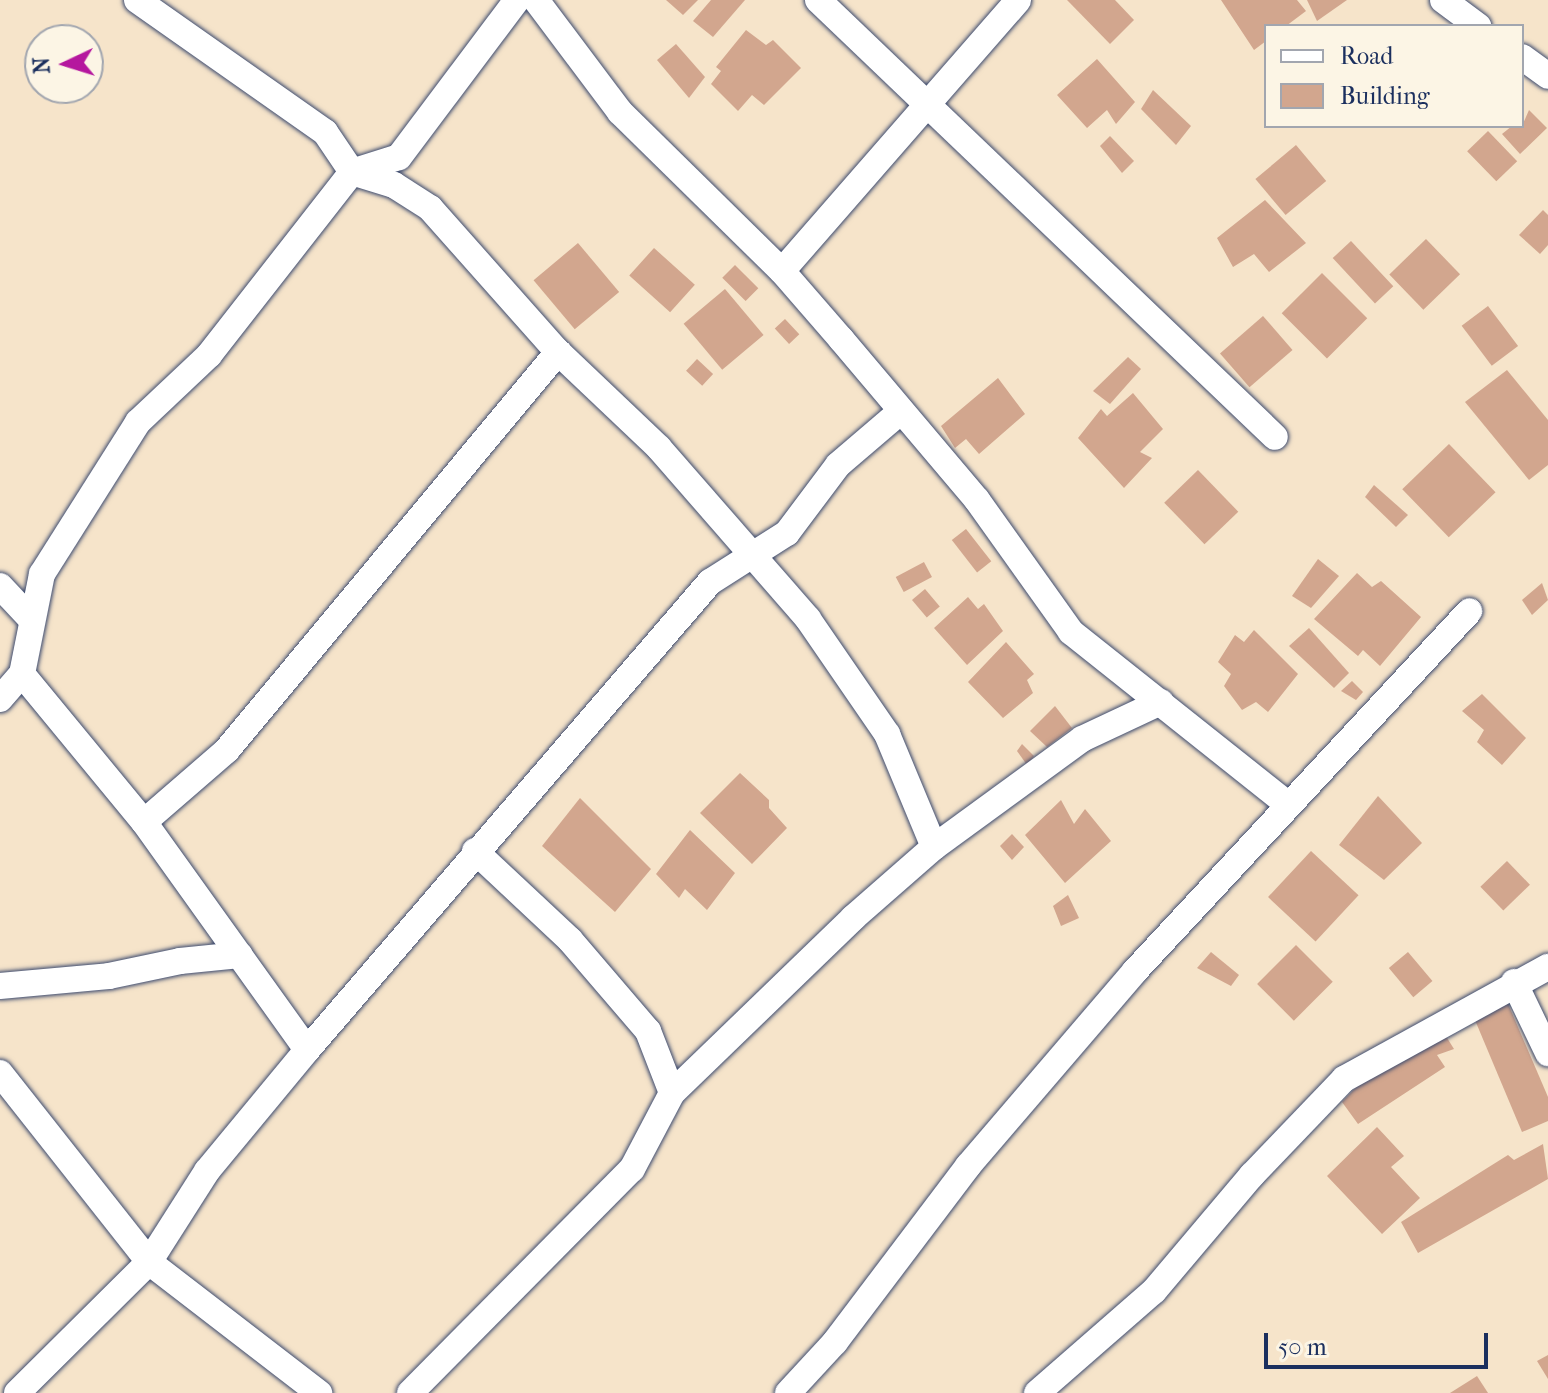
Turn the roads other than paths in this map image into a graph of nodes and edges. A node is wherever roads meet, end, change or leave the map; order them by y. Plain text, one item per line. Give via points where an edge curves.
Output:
1 (137, 0) edge
2 (517, 0) edge
3 (536, 0) edge
4 (818, 0) edge
5 (1018, 0) edge
6 (1443, 0) edge
7 (1475, 24) edge
8 (1524, 58) edge
9 (1548, 76) edge
10 (928, 108) junction
11 (352, 172) junction
12 (782, 271) junction
13 (558, 352) junction
14 (901, 411) junction
15 (1275, 437) dead end
16 (749, 553) junction
17 (0, 586) edge
18 (1469, 611) dead end
19 (30, 618) junction
20 (22, 674) junction
21 (0, 699) edge
22 (1161, 702) junction
23 (1286, 803) junction
24 (144, 822) junction
25 (934, 847) junction
26 (475, 851) junction
27 (240, 955) junction
28 (1548, 967) edge
29 (1514, 982) junction
30 (0, 986) edge
31 (307, 1050) junction
32 (1548, 1053) edge
33 (0, 1073) edge
34 (672, 1093) junction
35 (149, 1262) junction
36 (17, 1393) edge
37 (319, 1393) edge
38 (410, 1393) edge
39 (788, 1393) edge
40 (1037, 1393) edge

1 - 11 street via 325,132
2 - 11 street via 399,157
3 - 12 street via 620,112
4 - 10 street
5 - 10 street
6 - 7 street
8 - 9 street
10 - 12 street
10 - 15 street
11 - 13 street via 394,185 430,208
11 - 19 street via 209,355 138,422 42,574
12 - 14 street
13 - 16 street via 659,448
13 - 24 street via 227,750
14 - 16 street via 838,465 787,533
14 - 22 street via 977,500 1071,632
16 - 25 street via 808,619 887,734
16 - 26 street via 710,582
17 - 19 street
18 - 23 street
19 - 20 street
20 - 21 street
20 - 24 street
22 - 23 street
22 - 25 street via 1082,739
23 - 39 street via 968,1166 835,1342
24 - 27 street
25 - 34 street
26 - 31 street
26 - 34 street via 570,940 648,1031
27 - 30 street via 109,976
27 - 31 street
28 - 29 street
29 - 32 street
29 - 40 street via 1344,1079 1252,1175 1154,1291
31 - 35 street via 207,1171
33 - 35 street
34 - 38 street via 632,1169
35 - 36 street
35 - 37 street

